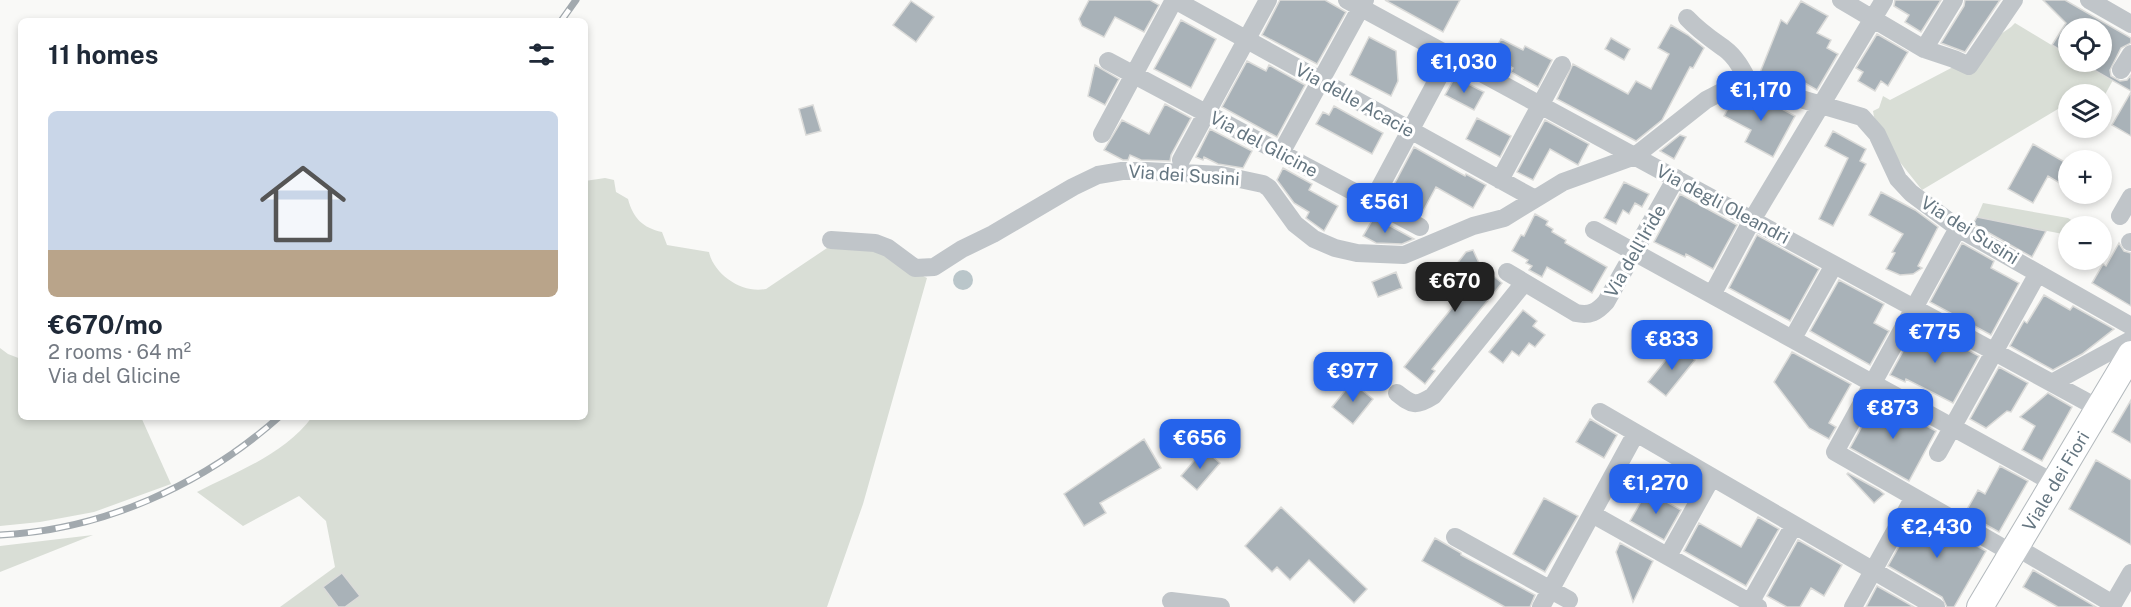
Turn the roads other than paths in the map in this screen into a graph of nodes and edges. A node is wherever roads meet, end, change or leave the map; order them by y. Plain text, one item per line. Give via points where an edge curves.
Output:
1 (1174, 0) edge
2 (1268, 0) edge
3 (1841, 0) edge
4 (1884, 0) edge
5 (1954, 0) edge
6 (2014, 0) edge
7 (2089, 0) edge
8 (1358, 2) edge
9 (1687, 18) dead end
10 (1872, 19) junction
11 (2131, 24) edge
12 (1246, 40) junction
13 (1923, 50) junction
14 (2131, 54) edge
15 (1450, 56) junction
16 (1108, 61) dead end
17 (1562, 65) dead end
18 (2121, 70) dead end
19 (1134, 75) junction
20 (1321, 81) junction
21 (1750, 84) junction
22 (1822, 104) junction
23 (1540, 105) junction
24 (1207, 114) junction
25 (1410, 130) junction
26 (1102, 134) dead end
27 (1281, 153) junction
28 (1635, 156) junction
29 (1181, 160) dead end
30 (1676, 178) junction
31 (1500, 180) junction
32 (2131, 197) edge
33 (1535, 199) junction
34 (1372, 202) junction
35 (2120, 216) dead end
36 (1752, 220) junction
37 (1420, 227) dead end
38 (1958, 228) junction
39 (1594, 230) dead end
40 (831, 240) dead end
41 (1635, 251) junction
42 (1834, 265) junction
43 (1507, 272) dead end
44 (2038, 273) junction
45 (1524, 283) junction
46 (1713, 293) junction
47 (1914, 308) junction
48 (2131, 326) edge
49 (1793, 338) junction
50 (2131, 340) edge
51 (1994, 352) junction
52 (2131, 354) edge
53 (1873, 382) junction
54 (2052, 383) junction
55 (1397, 393) dead end
56 (2098, 408) junction
57 (1600, 412) dead end
58 (1953, 426) junction
59 (1636, 433) junction
60 (1938, 453) dead end
61 (1712, 477) junction
62 (2054, 483) junction
63 (1914, 497) junction
64 (1592, 514) junction
65 (1794, 525) junction
66 (1455, 537) dead end
67 (2014, 550) junction
68 (1668, 556) junction
69 (1873, 571) junction
70 (2131, 573) edge
71 (1550, 590) junction
72 (1569, 600) dead end
73 (1171, 601) dead end
74 (1754, 605) edge
75 (1221, 607) edge
76 (1541, 607) edge
77 (1853, 607) edge
78 (1936, 607) edge
79 (1980, 607) edge

1 - 12 street, Via delle Acacie
1 - 19 street
2 - 12 street
3 - 10 street
4 - 10 street
5 - 13 street
6 - 13 street via 1969,66
7 - 11 street
8 - 15 street, Via degli Oleandri
8 - 20 street
9 - 21 street via 1734,58
10 - 13 street
10 - 22 street
12 - 20 street, Via delle Acacie
12 - 24 street
14 - 18 street
15 - 23 street, Via degli Oleandri
15 - 25 street
16 - 19 street, Via del Glicine
17 - 23 street
19 - 24 street, Via del Glicine
19 - 26 street
20 - 25 street, Via delle Acacie
20 - 27 street
21 - 22 street, Via dei Susini
21 - 28 street, Via dei Susini via 1735,85 1706,100
22 - 36 street
22 - 38 street, Via dei Susini via 1862,117 1877,134 1898,179
23 - 28 street, Via degli Oleandri
23 - 31 street
24 - 27 street, Via del Glicine
24 - 29 street
25 - 31 street, Via delle Acacie
25 - 34 street
27 - 34 street, Via del Glicine
28 - 30 street, Via degli Oleandri
28 - 33 street, Via dei Susini via 1571,178
30 - 36 street, Via degli Oleandri
30 - 41 street, Via dell'Iride
31 - 33 street, Via delle Acacie
32 - 35 street
33 - 40 street, Via dei Susini via 1504,218 1473,226 1404,255 1385,255 1357,253 1314,239 1295,224 1263,184 1181,171 1122,171 1098,175 1073,187 934,267 915,268 875,243
34 - 37 street, Via del Glicine
36 - 42 street, Via degli Oleandri
36 - 46 street
38 - 44 street, Via dei Susini
38 - 47 street
39 - 41 street
41 - 45 street, Via dell'Iride via 1606,302 1586,316
41 - 46 street
42 - 47 street, Via degli Oleandri
42 - 49 street
43 - 45 street
44 - 48 street, Via dei Susini
44 - 51 street
45 - 55 street via 1433,396 1421,403 1410,403
46 - 49 street
47 - 51 street, Via degli Oleandri
47 - 53 street
49 - 53 street
50 - 54 street
51 - 54 street, Via degli Oleandri
51 - 58 street
52 - 56 street, Viale dei Fiori
53 - 58 street
53 - 63 street via 1835,452
54 - 56 street, Via degli Oleandri
56 - 62 street, Viale dei Fiori
57 - 59 street
58 - 60 street
58 - 62 street
59 - 61 street
59 - 64 street
61 - 65 street
61 - 68 street
62 - 67 street, Viale dei Fiori
63 - 67 street
63 - 69 street
64 - 68 street
64 - 71 street
65 - 69 street
65 - 74 street
66 - 71 street
67 - 70 street via 2113,604
67 - 79 street, Viale dei Fiori
68 - 74 street
69 - 77 street
69 - 78 street
71 - 72 street
71 - 76 street
73 - 75 street

